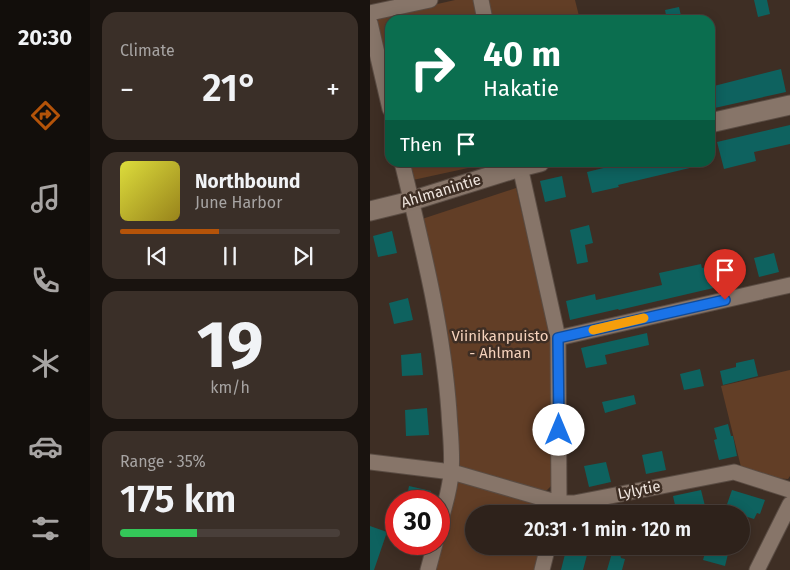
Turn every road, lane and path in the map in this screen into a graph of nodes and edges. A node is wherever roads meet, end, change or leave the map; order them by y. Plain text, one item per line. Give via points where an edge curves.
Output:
1 (430, 0) edge
2 (481, 0) edge
3 (370, 13) edge
4 (484, 15) edge
5 (370, 22) edge
6 (385, 87) edge
7 (790, 105) edge
8 (715, 122) edge
9 (403, 167) edge
10 (513, 167) edge
11 (519, 167) edge
12 (412, 201) junction
13 (370, 211) edge
14 (790, 284) edge
15 (558, 338) junction
16 (370, 462) edge
17 (452, 472) junction
18 (448, 490) edge
19 (790, 490) edge
20 (790, 504) edge
21 (549, 505) edge
22 (558, 505) edge
23 (568, 505) edge
24 (432, 555) edge
25 (546, 555) edge
26 (428, 570) edge
27 (542, 570) edge
28 (757, 570) edge

1 - 3 street
2 - 4 street
5 - 6 street
7 - 8 street
9 - 12 street
10 - 12 street, Ahlmanintie
11 - 15 street
12 - 13 street, Ahlmanintie
12 - 17 street via 440,330
14 - 15 street
15 - 22 street
16 - 17 street, Lylytie
17 - 18 street
17 - 21 street, Lylytie
19 - 23 street, Lylytie via 734,472
20 - 28 street
24 - 26 street
25 - 27 street

